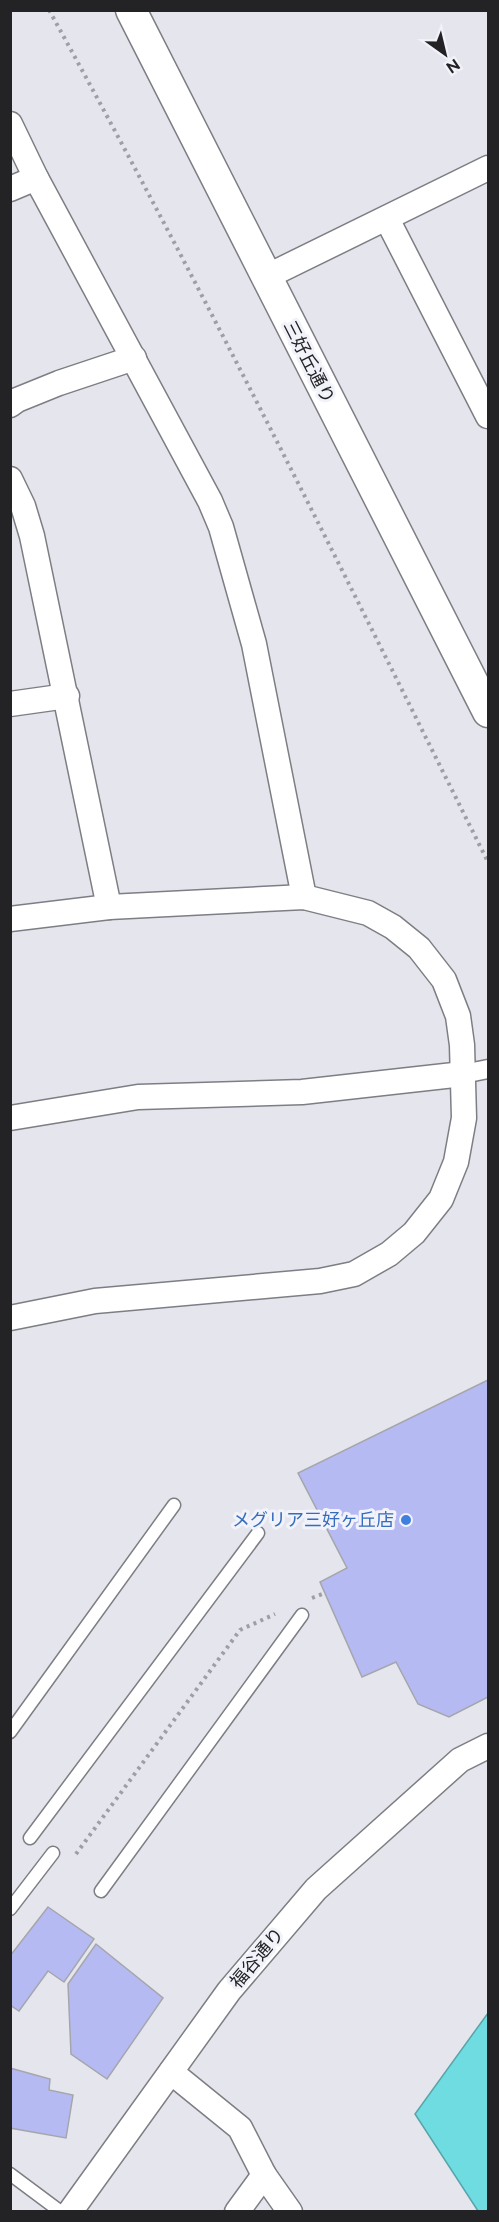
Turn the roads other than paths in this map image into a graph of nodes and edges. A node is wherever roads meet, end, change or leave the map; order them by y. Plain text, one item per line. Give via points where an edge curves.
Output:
1 (131, 10) edge
2 (10, 124) edge
3 (489, 168) edge
4 (36, 178) junction
5 (10, 189) edge
6 (387, 219) junction
7 (266, 278) junction
8 (134, 358) junction
9 (10, 405) edge
10 (489, 416) edge
11 (10, 479) edge
12 (67, 696) junction
13 (10, 704) edge
14 (489, 712) edge
15 (304, 897) junction
16 (109, 907) junction
17 (10, 919) edge
18 (489, 1069) edge
19 (463, 1074) junction
20 (10, 1118) edge
21 (10, 1318) edge
22 (174, 1504) dead end
23 (258, 1533) dead end
24 (302, 1615) dead end
25 (10, 1732) edge
26 (489, 1746) edge
27 (30, 1838) dead end
28 (53, 1853) dead end
29 (101, 1891) dead end
30 (10, 1909) edge
31 (171, 2072) junction
32 (10, 2174) edge
33 (264, 2175) junction
34 (61, 2211) edge
35 (70, 2211) edge
36 (237, 2211) edge
37 (290, 2211) edge

1 - 7 street, 三好丘通り
2 - 4 street
3 - 6 street
4 - 5 street
4 - 8 street
6 - 7 street
6 - 10 street
7 - 14 street, 三好丘通り
8 - 9 street via 59,383
8 - 15 street via 221,527 254,644
11 - 12 street via 32,536
12 - 13 street
12 - 16 street
15 - 16 street
15 - 19 street via 368,913 418,948 444,980 458,1016
16 - 17 street
18 - 19 street
19 - 20 street via 302,1092 138,1097
19 - 21 street via 464,1118 456,1162 441,1199 414,1233 354,1274 320,1281 95,1301
22 - 25 lane
23 - 27 lane
24 - 29 lane
26 - 31 street, 福谷通り via 460,1760 316,1889 229,1991
28 - 30 lane
31 - 33 street via 240,2128
31 - 35 street, 福谷通り
32 - 34 lane
33 - 36 street
33 - 37 street

